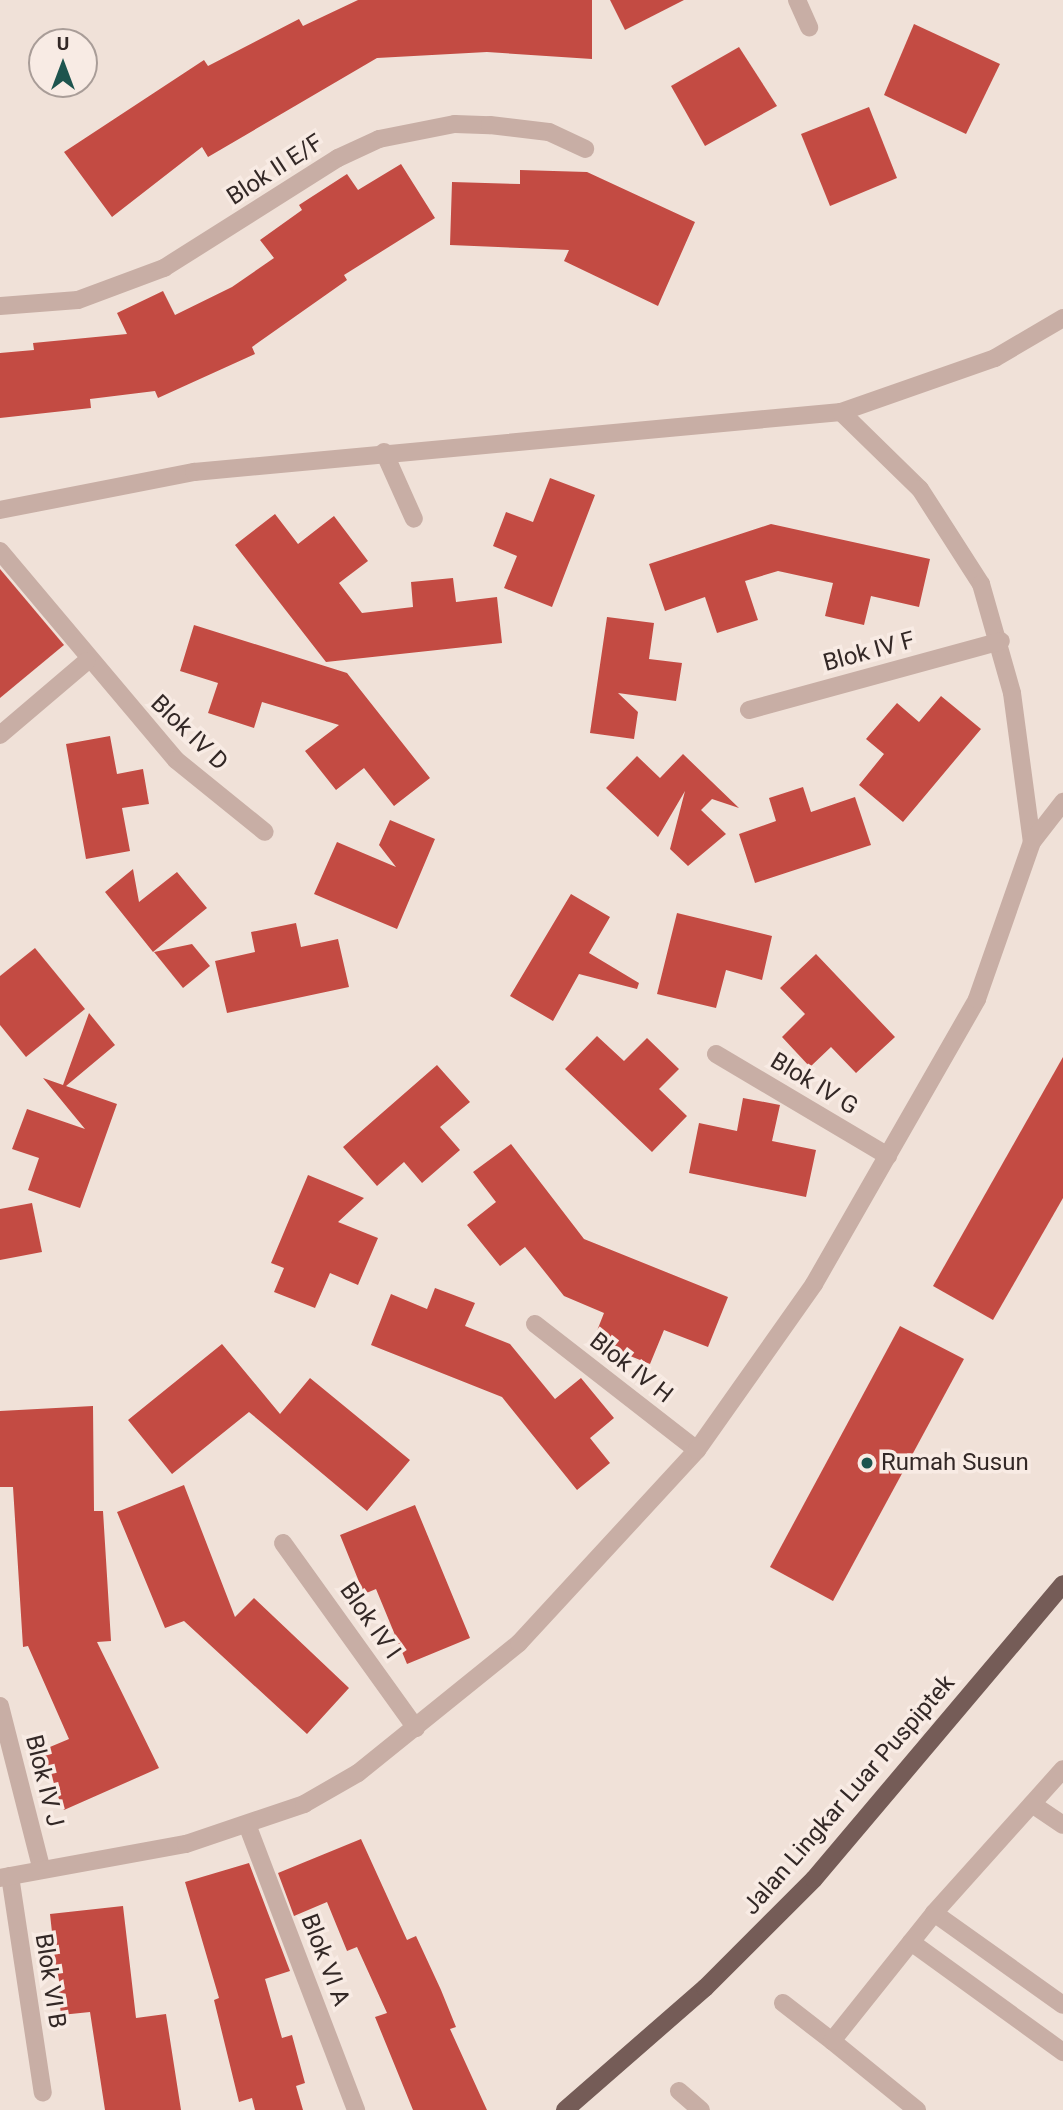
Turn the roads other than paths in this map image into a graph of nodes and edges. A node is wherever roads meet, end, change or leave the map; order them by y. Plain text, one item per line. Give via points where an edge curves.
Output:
1 (797, 0) edge
2 (809, 27) dead end
3 (585, 149) dead end
4 (0, 306) edge
5 (1063, 318) edge
6 (841, 411) junction
7 (384, 452) junction
8 (0, 510) edge
9 (414, 519) dead end
10 (0, 551) edge
11 (1001, 641) junction
12 (87, 661) junction
13 (749, 710) dead end
14 (0, 735) edge
15 (1063, 802) edge
16 (265, 832) dead end
17 (1032, 842) junction
18 (716, 1054) dead end
19 (888, 1156) junction
20 (535, 1324) dead end
21 (696, 1450) junction
22 (283, 1543) dead end
23 (1063, 1584) edge
24 (0, 1706) edge
25 (416, 1728) junction
26 (1063, 1769) edge
27 (1032, 1804) junction
28 (1063, 1825) edge
29 (248, 1827) junction
30 (41, 1867) junction
31 (5, 1877) edge
32 (933, 1913) junction
33 (911, 1941) junction
34 (783, 2003) dead end
35 (1063, 2005) edge
36 (832, 2041) junction
37 (1063, 2052) edge
38 (679, 2091) dead end
39 (43, 2093) dead end
40 (356, 2110) edge
41 (565, 2110) edge
42 (701, 2110) edge
43 (917, 2110) edge

1 - 2 street
3 - 4 street, Blok II E/F via 549,132 489,125 455,124 379,139 338,158 164,268 78,300
5 - 6 street via 995,358
6 - 7 street
6 - 11 street via 920,489 964,551
7 - 8 street via 194,472
7 - 9 street
10 - 12 street, Blok IV D
11 - 13 street, Blok IV F
11 - 17 street
12 - 14 street
12 - 16 street, Blok IV D via 176,760
15 - 17 street
17 - 19 street via 977,999
18 - 19 street, Blok IV G
19 - 21 street via 814,1284
20 - 21 street, Blok IV H
21 - 25 street via 519,1643
22 - 25 street, Blok IV I
23 - 41 main road, Jalan Lingkar Luar Puspiptek via 814,1879 705,1988
24 - 30 street, Blok IV J
25 - 29 street via 358,1773 304,1804
26 - 27 street
27 - 28 street
27 - 32 street
29 - 30 street via 186,1844
29 - 40 street, Blok VI A
30 - 31 street
31 - 39 street, Blok VI B
32 - 33 street
32 - 35 street
33 - 36 street
33 - 37 street
34 - 36 street
36 - 43 street
38 - 42 street

